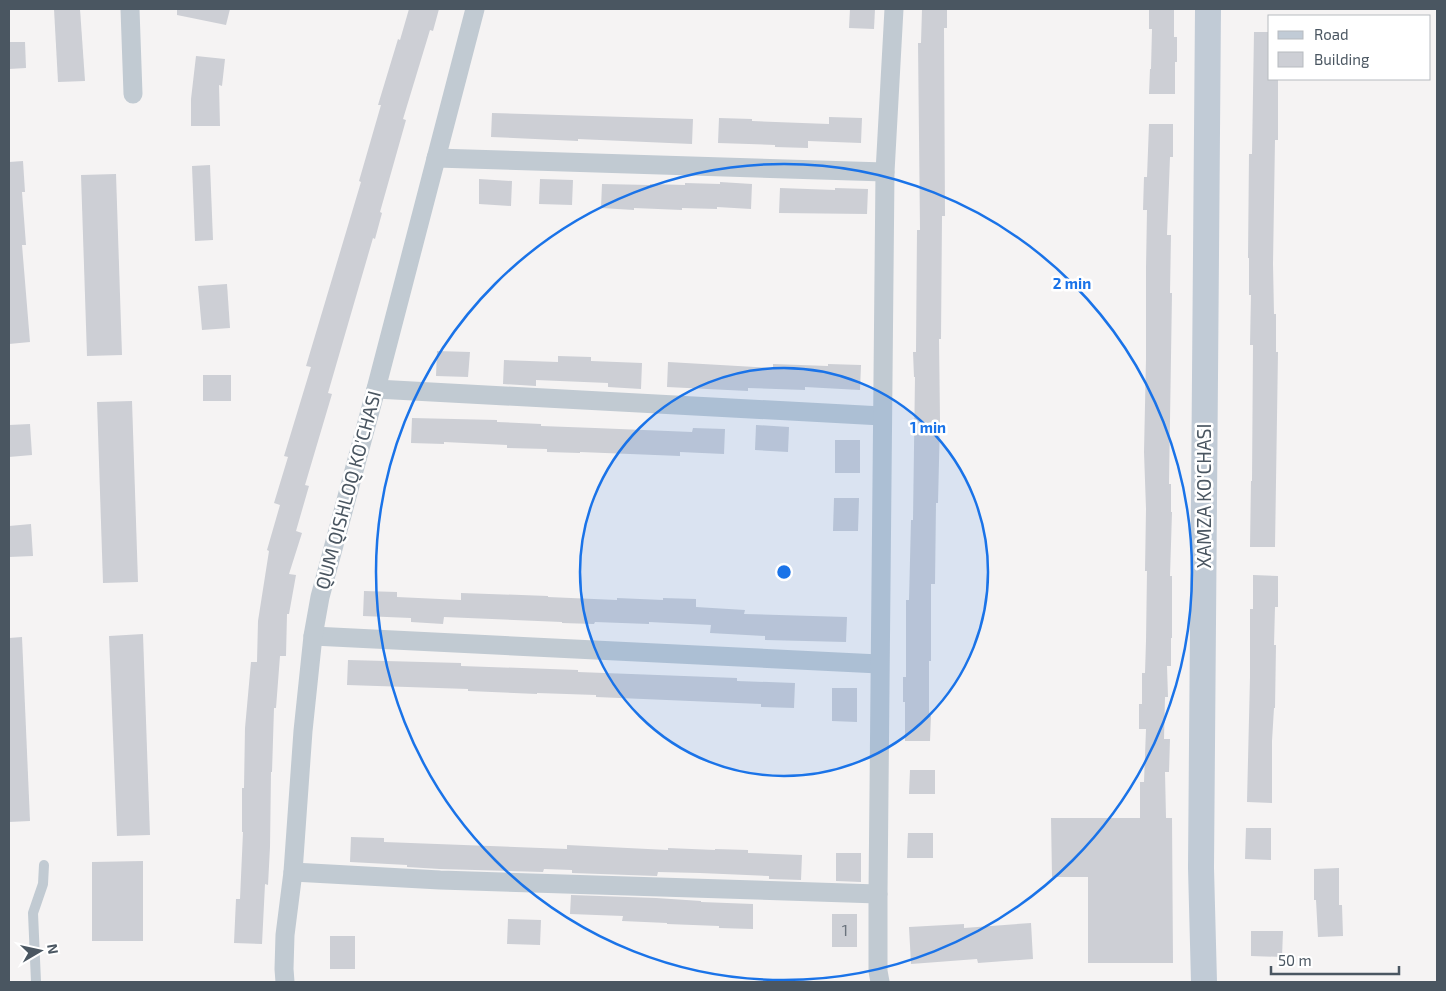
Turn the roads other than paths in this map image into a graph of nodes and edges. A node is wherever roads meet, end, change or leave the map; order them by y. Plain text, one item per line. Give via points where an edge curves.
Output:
1 (130, 9) edge
2 (475, 9) edge
3 (894, 9) edge
4 (1208, 9) edge
5 (133, 94) dead end
6 (436, 158) junction
7 (885, 172) junction
8 (376, 389) junction
9 (882, 416) junction
10 (312, 636) junction
11 (879, 664) junction
12 (44, 865) dead end
13 (293, 872) junction
14 (878, 894) junction
15 (36, 982) edge
16 (286, 982) edge
17 (880, 982) edge
18 (1204, 982) edge

1 - 5 street
2 - 6 street, QUM QISHLOQ KO'CHASI
3 - 7 street
4 - 18 street, XAMZA KO'CHASI via 1201,868
6 - 7 street
6 - 8 street, QUM QISHLOQ KO'CHASI
7 - 9 street
8 - 9 street
8 - 10 street, QUM QISHLOQ KO'CHASI
9 - 11 street
10 - 11 street
10 - 13 street, QUM QISHLOQ KO'CHASI
11 - 14 street
12 - 15 lane via 44,884 33,914
13 - 14 street
13 - 16 street, QUM QISHLOQ KO'CHASI via 285,935
14 - 17 street

